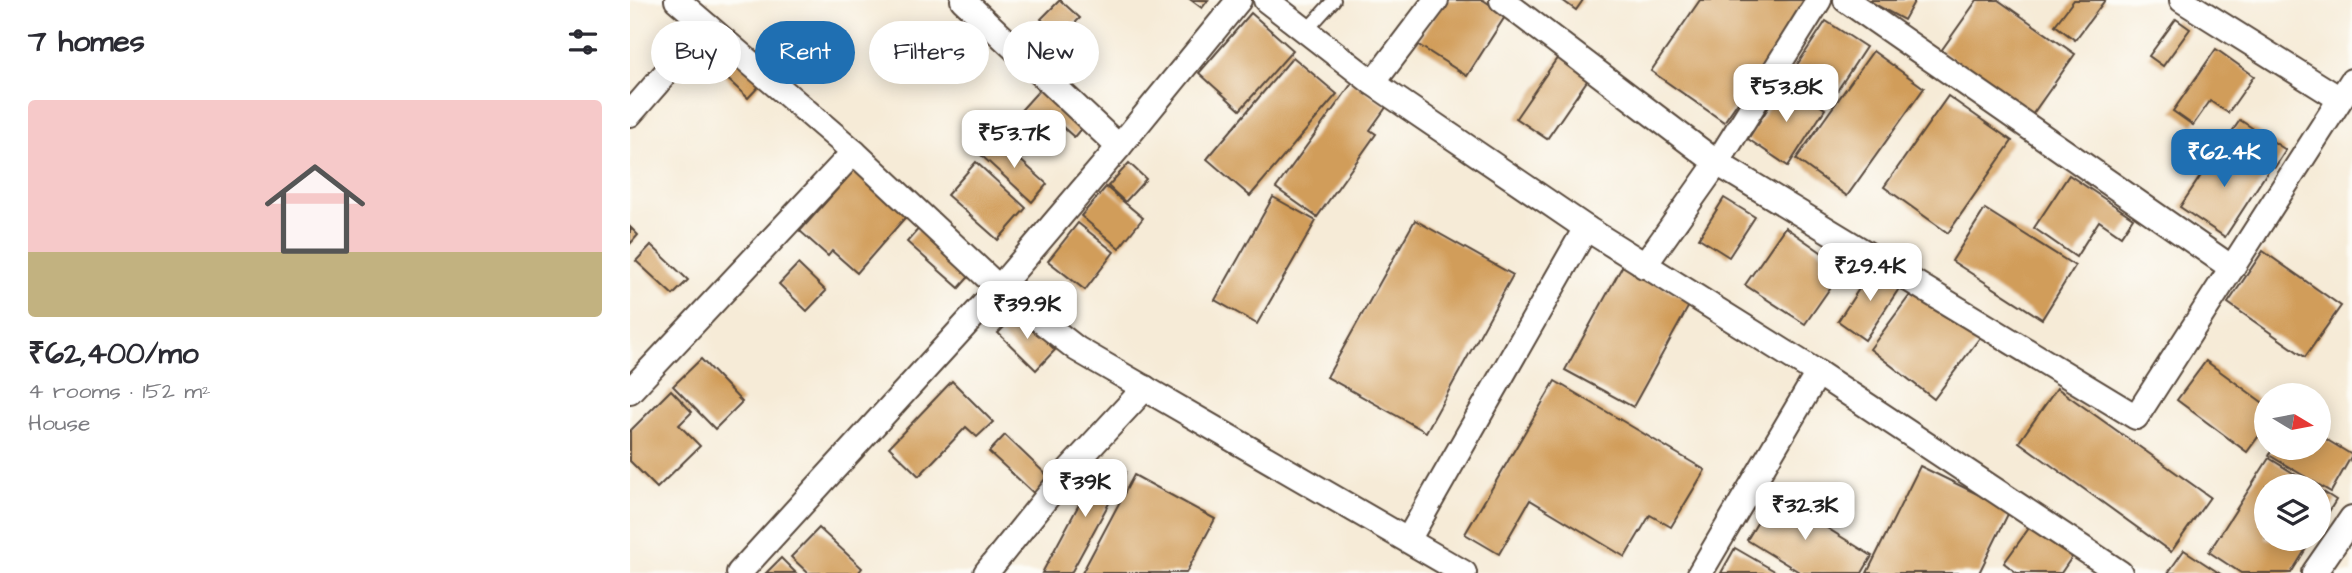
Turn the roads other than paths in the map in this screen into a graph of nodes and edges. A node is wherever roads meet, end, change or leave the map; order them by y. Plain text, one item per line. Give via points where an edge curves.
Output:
1 (677, 0) edge
2 (963, 0) edge
3 (1239, 0) edge
4 (1266, 0) edge
5 (1334, 0) edge
6 (1436, 0) edge
7 (1502, 0) edge
8 (1819, 0) edge
9 (1846, 0) edge
10 (2182, 0) edge
11 (701, 21) edge
12 (1306, 31) junction
13 (741, 55) edge
14 (1373, 83) junction
15 (656, 84) edge
16 (2346, 90) edge
17 (630, 114) edge
18 (1119, 147) junction
19 (854, 152) junction
20 (1717, 163) junction
21 (1586, 228) junction
22 (1644, 266) junction
23 (2232, 268) junction
24 (999, 288) junction
25 (1818, 373) junction
26 (1145, 388) junction
27 (630, 391) edge
28 (2352, 518) edge
29 (1408, 540) junction
30 (739, 573) edge
31 (986, 573) edge
32 (1464, 573) edge
33 (1700, 573) edge
34 (2120, 573) edge
35 (2314, 573) edge

1 - 11 street
2 - 18 street
3 - 18 street
4 - 12 street
5 - 12 lane
6 - 14 street
7 - 20 street
8 - 20 street
9 - 23 street
10 - 16 street
12 - 14 street
13 - 19 street
14 - 21 street
15 - 17 street
16 - 23 street
18 - 24 street
19 - 24 street
19 - 27 street
20 - 22 street
20 - 23 street via 2136,417
21 - 22 street
21 - 29 street
22 - 25 street
24 - 26 street via 1077,349
24 - 30 street
25 - 33 street
25 - 34 street
26 - 29 street
26 - 31 street via 1069,470
28 - 35 street
29 - 32 street

